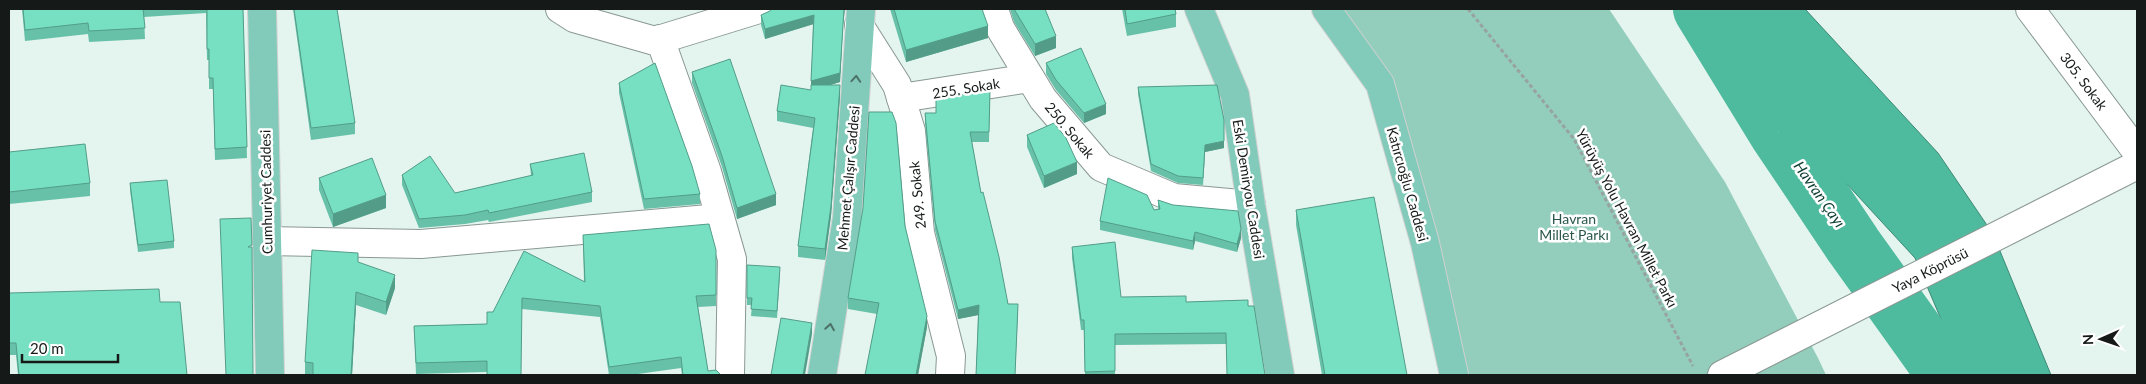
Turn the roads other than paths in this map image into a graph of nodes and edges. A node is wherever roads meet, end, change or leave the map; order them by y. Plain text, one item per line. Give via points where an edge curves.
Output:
1 (262, 9) edge
2 (560, 9) edge
3 (759, 9) edge
4 (994, 9) edge
5 (1199, 9) edge
6 (1326, 9) edge
7 (2030, 9) edge
8 (860, 17) edge
9 (660, 39) junction
10 (1030, 78) junction
11 (901, 98) junction
12 (2137, 152) edge
13 (2137, 165) edge
14 (1251, 205) junction
15 (720, 218) junction
16 (267, 241) junction
17 (270, 375) edge
18 (730, 375) edge
19 (822, 375) edge
20 (950, 375) edge
21 (1280, 375) edge
22 (1454, 375) edge
23 (1722, 375) edge

1 - 16 main road, Cumhuriyet Caddesi
2 - 9 street via 574,18 654,41
3 - 9 street
4 - 10 street, 250. Sokak via 1000,28
5 - 14 main road, Eski Demiryou Caddesi via 1235,95
6 - 22 main road, Katırcıoğlu Caddesi via 1380,84 1425,243
7 - 12 street, 305. Sokak
8 - 11 street, 249. Sokak
19 -> 8 main road, Mehmet Çalışır Caddesi via 847,218
9 - 15 street
10 - 11 street, 255. Sokak
10 - 14 street, 250. Sokak via 1101,167 1174,198
11 - 20 street, 249. Sokak via 911,131 920,233 951,356
13 - 23 street, Yaya Köprüsü
14 - 21 main road, Eski Demiryou Caddesi
15 - 16 street via 421,244
15 - 18 street via 732,259
16 - 17 main road, Cumhuriyet Caddesi

